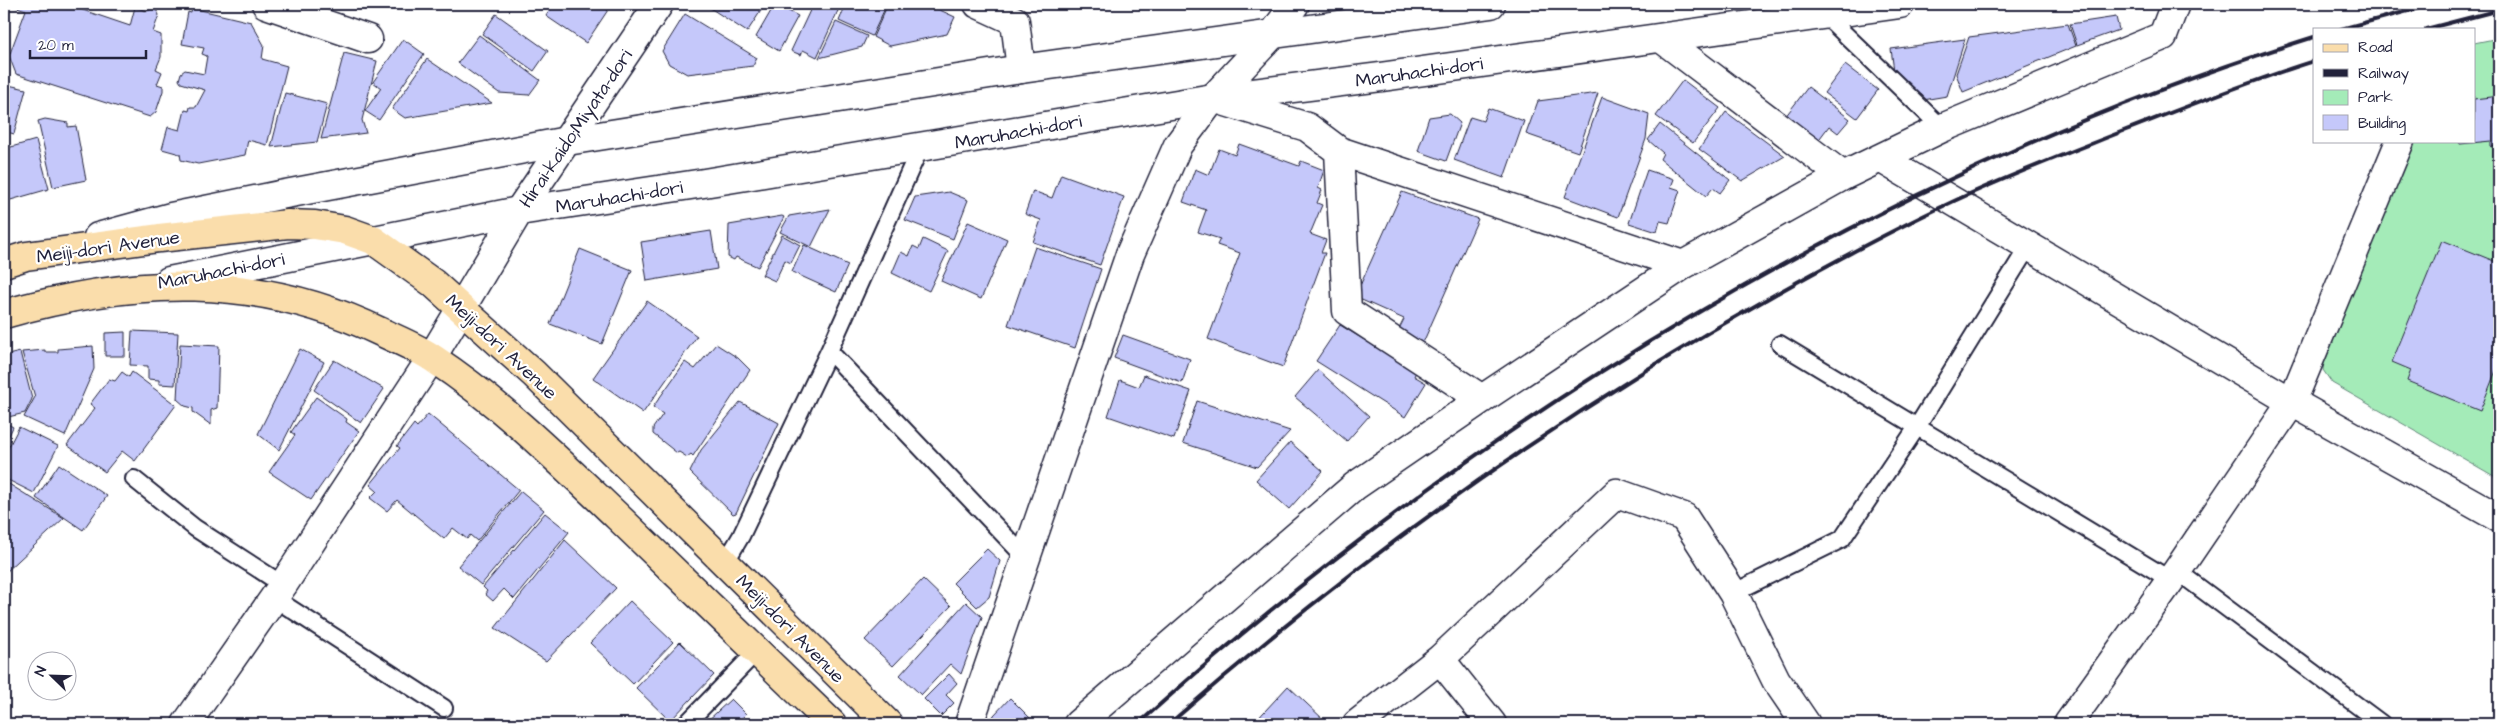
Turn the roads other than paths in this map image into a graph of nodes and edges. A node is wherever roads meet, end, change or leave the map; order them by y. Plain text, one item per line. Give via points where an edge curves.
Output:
1 (266, 4) edge
2 (659, 4) edge
3 (978, 4) edge
4 (1296, 4) edge
5 (1491, 4) edge
6 (1900, 4) edge
7 (2175, 4) edge
8 (1825, 15) junction
9 (1273, 34) junction
10 (1660, 38) junction
11 (368, 39) dead end
12 (1021, 69) junction
13 (1213, 98) junction
14 (1942, 128) junction
15 (568, 140) junction
16 (2400, 142) edge
17 (920, 148) junction
18 (1340, 151) junction
19 (1880, 158) junction
20 (1843, 176) junction
21 (519, 211) junction
22 (373, 240) junction
23 (2028, 247) junction
24 (15, 260) edge
25 (1683, 265) junction
26 (142, 286) junction
27 (462, 308) junction
28 (4, 314) edge
29 (1780, 344) dead end
30 (829, 351) junction
31 (432, 357) junction
32 (1482, 398) junction
33 (2292, 402) junction
34 (1917, 428) junction
35 (134, 479) dead end
36 (2499, 518) edge
37 (1026, 558) junction
38 (725, 563) junction
39 (2173, 575) junction
40 (278, 591) junction
41 (1733, 592) junction
42 (757, 651) junction
43 (1440, 659) junction
44 (444, 708) dead end
45 (186, 724) edge
46 (686, 724) edge
47 (832, 724) edge
48 (888, 724) edge
49 (969, 724) edge
50 (1078, 724) edge
51 (1357, 724) edge
52 (1492, 724) edge
53 (1806, 724) edge
54 (2068, 724) edge
55 (2382, 724) edge

1 - 11 street
2 - 15 street, Hirai-kaido;Miyata-dori
3 - 12 street via 1015,21
4 - 9 street
5 - 9 street
6 - 8 street, Maruhachi-dori
7 - 14 street via 2164,36
8 - 10 street, Maruhachi-dori
8 - 14 lane
9 - 12 street
9 - 13 street
10 - 13 street, Maruhachi-dori
10 - 20 street
12 - 15 street
13 - 17 street, Maruhachi-dori
13 - 18 street via 1306,127
13 - 37 street via 1178,145 1130,254
14 - 19 street
15 - 21 street, Hirai-kaido;Miyata-dori
15 - 24 street via 171,217
16 - 33 street
17 - 21 street, Maruhachi-dori
17 - 30 lane
18 - 25 street
18 - 32 street via 1347,311
19 - 20 street
19 - 23 street
20 - 25 street
21 - 22 street, Maruhachi-dori
21 - 27 street, Hirai-kaido;Miyata-dori
22 - 24 main road, Meiji-dori Avenue via 338,229 288,224 159,238
22 - 26 street, Maruhachi-dori
22 - 27 main road, Meiji-dori Avenue
23 - 33 street
23 - 34 lane
25 - 32 street
26 - 28 main road
26 - 31 main road via 208,286 301,302 366,324
27 - 31 street, Hirai-kaido;Miyata-dori
27 - 38 main road, Meiji-dori Avenue via 534,374
29 - 34 lane
30 - 37 lane
30 - 38 lane
31 - 40 street, Hirai-kaido;Miyata-dori
31 - 42 main road via 523,427
32 - 50 street via 1355,486
33 - 36 street
33 - 39 street
34 - 39 lane
34 - 41 lane via 1842,539
35 - 40 lane
37 - 49 street
38 - 48 main road, Meiji-dori Avenue
39 - 54 street
39 - 55 lane
40 - 44 lane
40 - 45 street, Hirai-kaido;Miyata-dori
41 - 43 street via 1684,517 1617,494
41 - 53 street via 1776,680
42 - 46 lane
42 - 47 main road
43 - 51 street
43 - 52 street

